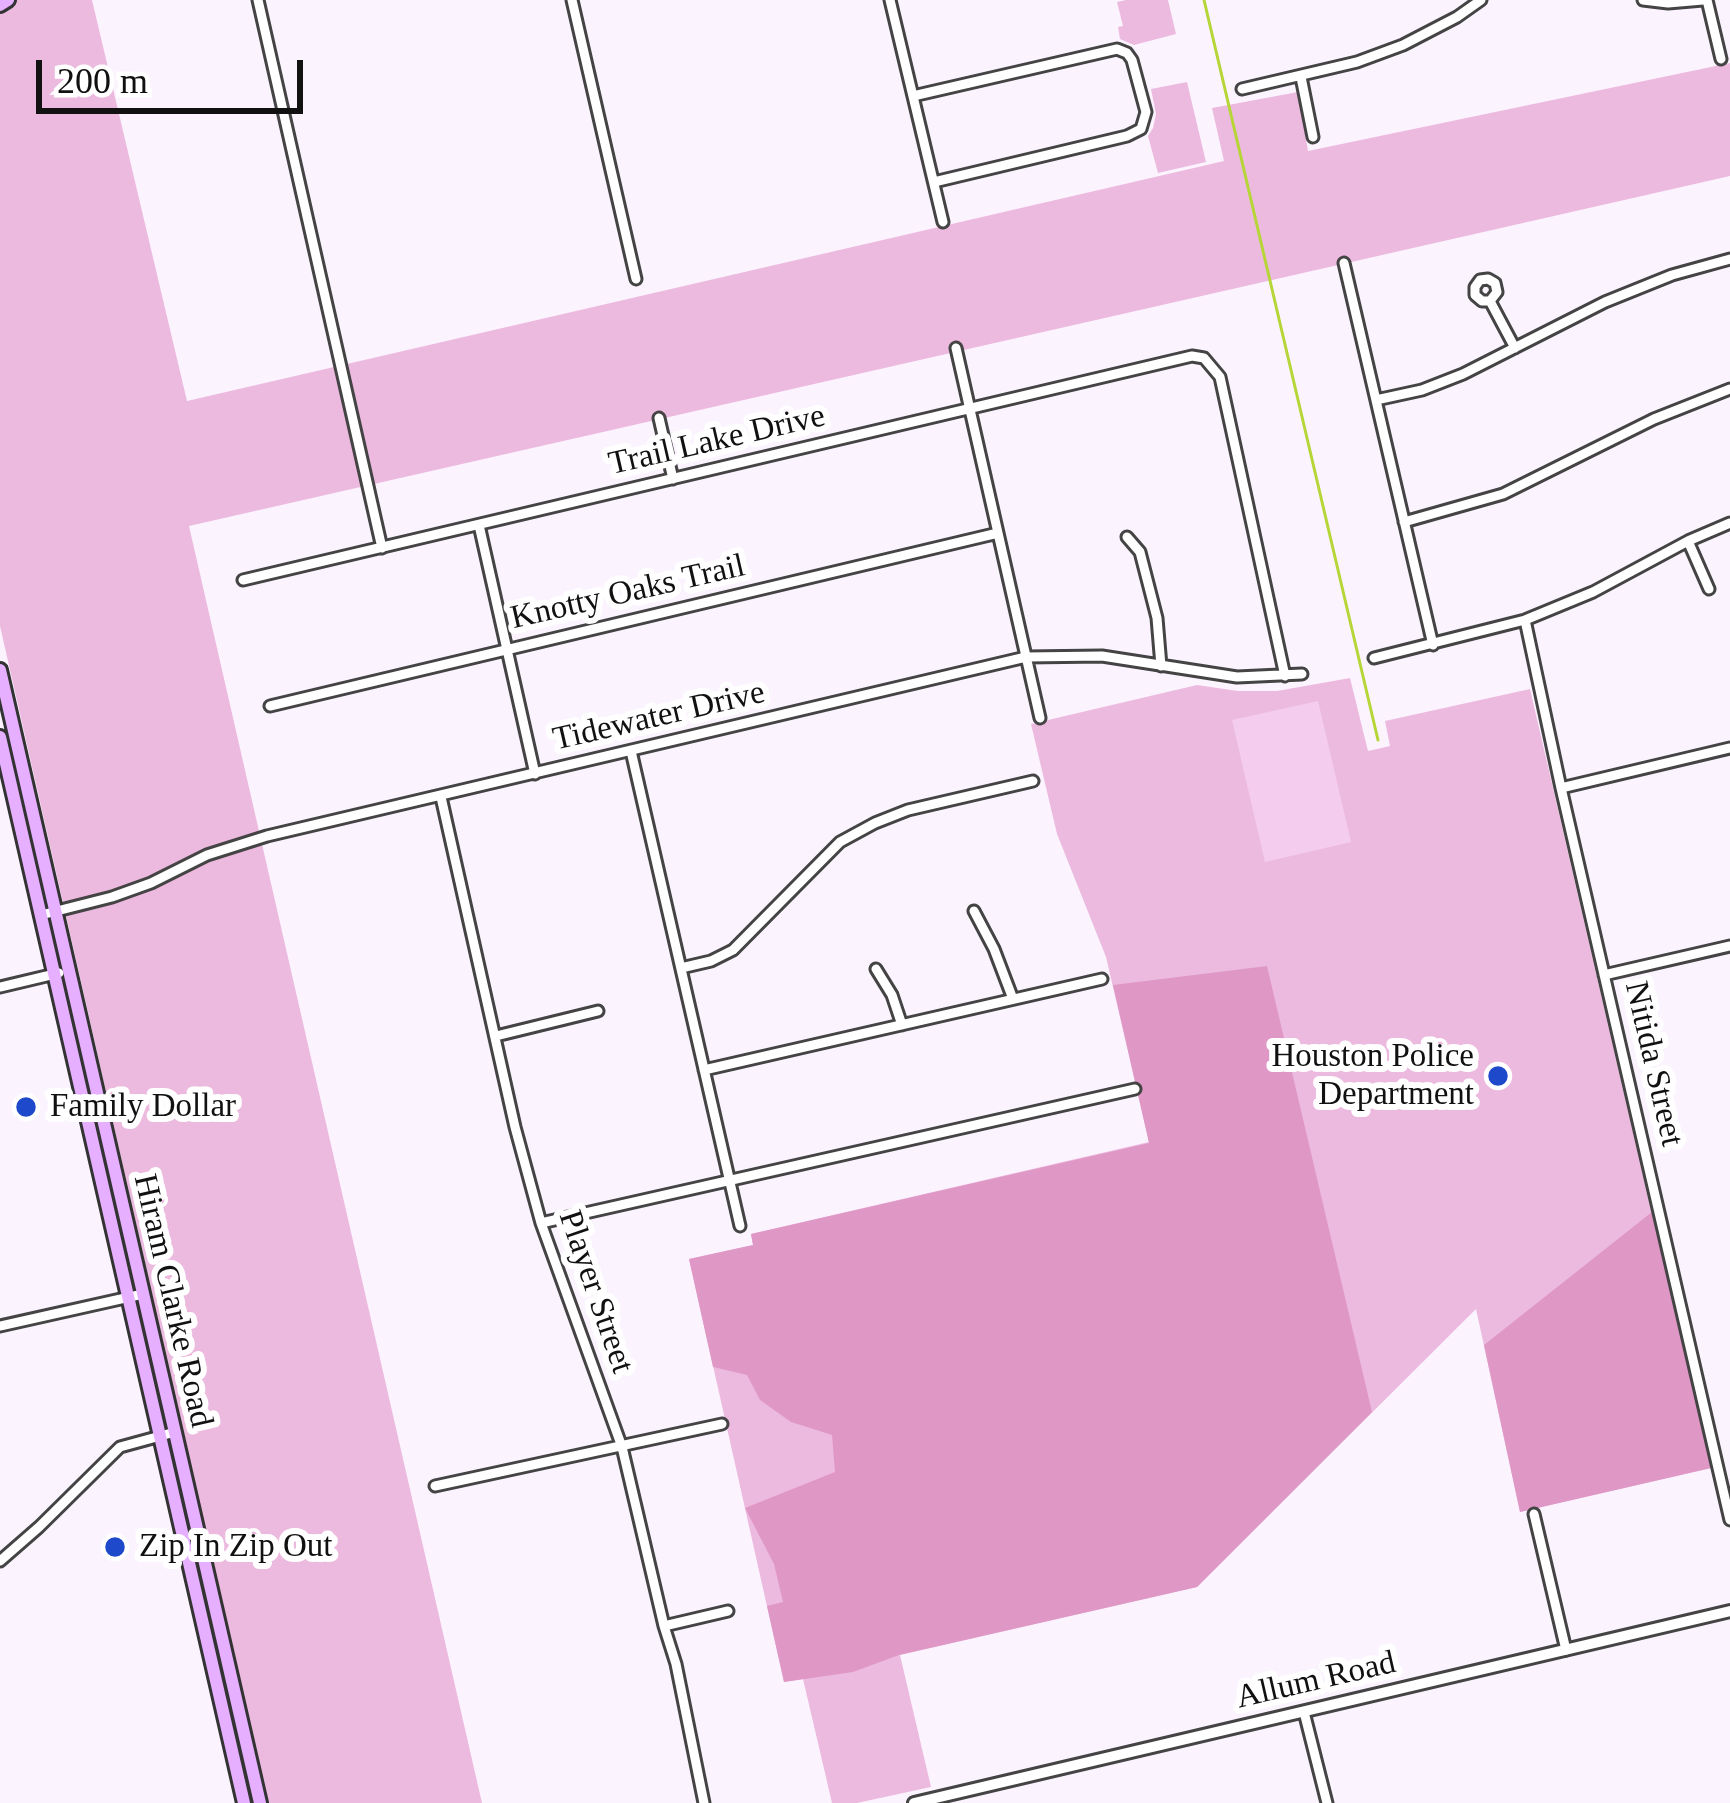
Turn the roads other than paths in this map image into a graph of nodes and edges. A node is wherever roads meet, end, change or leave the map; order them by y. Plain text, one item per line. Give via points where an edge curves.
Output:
1 (8, 0) edge
2 (258, 0) edge
3 (572, 0) edge
4 (890, 0) edge
5 (1481, 0) edge
6 (1643, 0) edge
7 (1705, 0) edge
8 (0, 5) edge
9 (1720, 59) dead end
10 (1301, 77) junction
11 (1242, 89) dead end
12 (914, 95) junction
13 (1313, 137) dead end
14 (934, 182) junction
15 (943, 222) dead end
16 (1730, 259) edge
17 (1344, 263) dead end
18 (636, 279) dead end
19 (1490, 301) dead end
20 (956, 348) dead end
21 (1515, 348) junction
22 (1730, 389) edge
23 (1376, 400) junction
24 (970, 408) junction
25 (659, 418) dead end
26 (674, 479) junction
27 (1404, 522) junction
28 (1730, 523) edge
29 (479, 525) junction
30 (998, 533) junction
31 (1127, 537) dead end
32 (1688, 541) junction
33 (382, 548) junction
34 (243, 580) dead end
35 (1709, 589) dead end
36 (1525, 620) junction
37 (1433, 645) junction
38 (507, 649) junction
39 (1026, 657) junction
40 (1374, 658) dead end
41 (1160, 666) junction
42 (0, 670) edge
43 (1302, 674) dead end
44 (1286, 676) junction
45 (270, 706) dead end
46 (1040, 718) dead end
47 (0, 737) edge
48 (1730, 748) edge
49 (631, 752) junction
50 (13, 758) junction
51 (535, 774) junction
52 (1034, 782) dead end
53 (1561, 788) junction
54 (441, 797) junction
55 (974, 911) dead end
56 (48, 913) junction
57 (1730, 946) edge
58 (681, 968) junction
59 (876, 969) dead end
60 (62, 972) junction
61 (1604, 975) junction
62 (1102, 979) dead end
63 (0, 987) edge
64 (1013, 999) junction
65 (598, 1011) dead end
66 (902, 1025) junction
67 (496, 1036) junction
68 (704, 1070) junction
69 (1135, 1089) dead end
70 (730, 1180) junction
71 (541, 1223) junction
72 (740, 1226) dead end
73 (136, 1295) junction
74 (0, 1326) edge
75 (722, 1424) dead end
76 (167, 1434) junction
77 (622, 1447) junction
78 (435, 1486) dead end
79 (1534, 1514) dead end
80 (1730, 1520) edge
81 (0, 1561) edge
82 (200, 1579) junction
83 (728, 1611) dead end
84 (1730, 1611) edge
85 (664, 1627) junction
86 (1566, 1650) junction
87 (234, 1688) junction
88 (218, 1692) junction
89 (1304, 1712) junction
90 (260, 1800) edge
91 (244, 1802) edge
92 (704, 1803) edge
93 (914, 1803) edge
94 (1328, 1803) edge

1 - 8 main road
2 - 33 street
3 - 18 street
4 - 12 street
5 - 10 street via 1403,45
6 - 7 street
7 - 9 street
10 - 11 street
10 - 13 street
12 - 14 street
12 - 14 street via 1107,50 1122,50 1135,64 1146,112 1138,131
14 - 15 street
16 - 21 street via 1622,295
17 - 23 street
19 - 21 street
20 - 24 street
21 - 23 street via 1422,391
22 - 27 street via 1503,494
23 - 27 street
24 - 26 street, Trail Lake Drive
24 - 30 street
24 - 44 street, Trail Lake Drive via 1204,358 1220,377
25 - 26 street
26 - 29 street, Trail Lake Drive
27 - 37 street
28 - 32 street
29 - 33 street, Trail Lake Drive
29 - 38 street
30 - 38 street, Knotty Oaks Trail
30 - 39 street
31 - 41 street via 1140,552
32 - 35 street
32 - 36 street
33 - 34 street, Trail Lake Drive
36 - 37 street
36 - 53 street, Nitida Street
37 - 40 street
38 - 45 street, Knotty Oaks Trail
38 - 51 street
39 - 41 street, Tidewater Drive via 1102,656
39 - 46 street
39 - 49 street, Tidewater Drive
41 - 44 street, Tidewater Drive
42 - 50 main road, Hiram Clarke Road
43 - 44 street, Tidewater Drive
47 - 50 main road, Hiram Clarke Road
48 - 53 street
49 - 51 street, Tidewater Drive
49 - 58 street
50 - 56 main road, Hiram Clarke Road
51 - 54 street, Tidewater Drive
52 - 58 street via 875,823 840,842 733,950
53 - 61 street, Nitida Street
54 - 56 street, Tidewater Drive via 267,836 112,897
54 - 67 street, Player Street
55 - 64 street
56 - 60 main road, Hiram Clarke Road
57 - 61 street
58 - 68 street
59 - 66 street
60 - 63 street
60 - 73 main road, Hiram Clarke Road
61 - 80 street, Nitida Street
62 - 64 street
64 - 66 street
65 - 67 street
66 - 68 street
67 - 71 street, Player Street
68 - 70 street
69 - 70 street
70 - 71 street
70 - 72 street
71 - 77 street, Player Street
73 - 74 street
73 - 76 main road, Hiram Clarke Road
75 - 77 street
76 - 81 street via 109,1455
76 - 82 main road, Hiram Clarke Road
77 - 78 street
77 - 85 street, Player Street
79 - 86 street
82 - 87 main road, Hiram Clarke Road
82 - 88 main road, Hiram Clarke Road
83 - 85 street
84 - 86 street, Allum Road
85 - 92 street, Player Street
86 - 89 street, Allum Road
87 - 88 main road
87 - 90 main road, Hiram Clarke Road
88 - 91 main road, Hiram Clarke Road
89 - 93 street, Allum Road
89 - 94 street
90 - 91 main road

